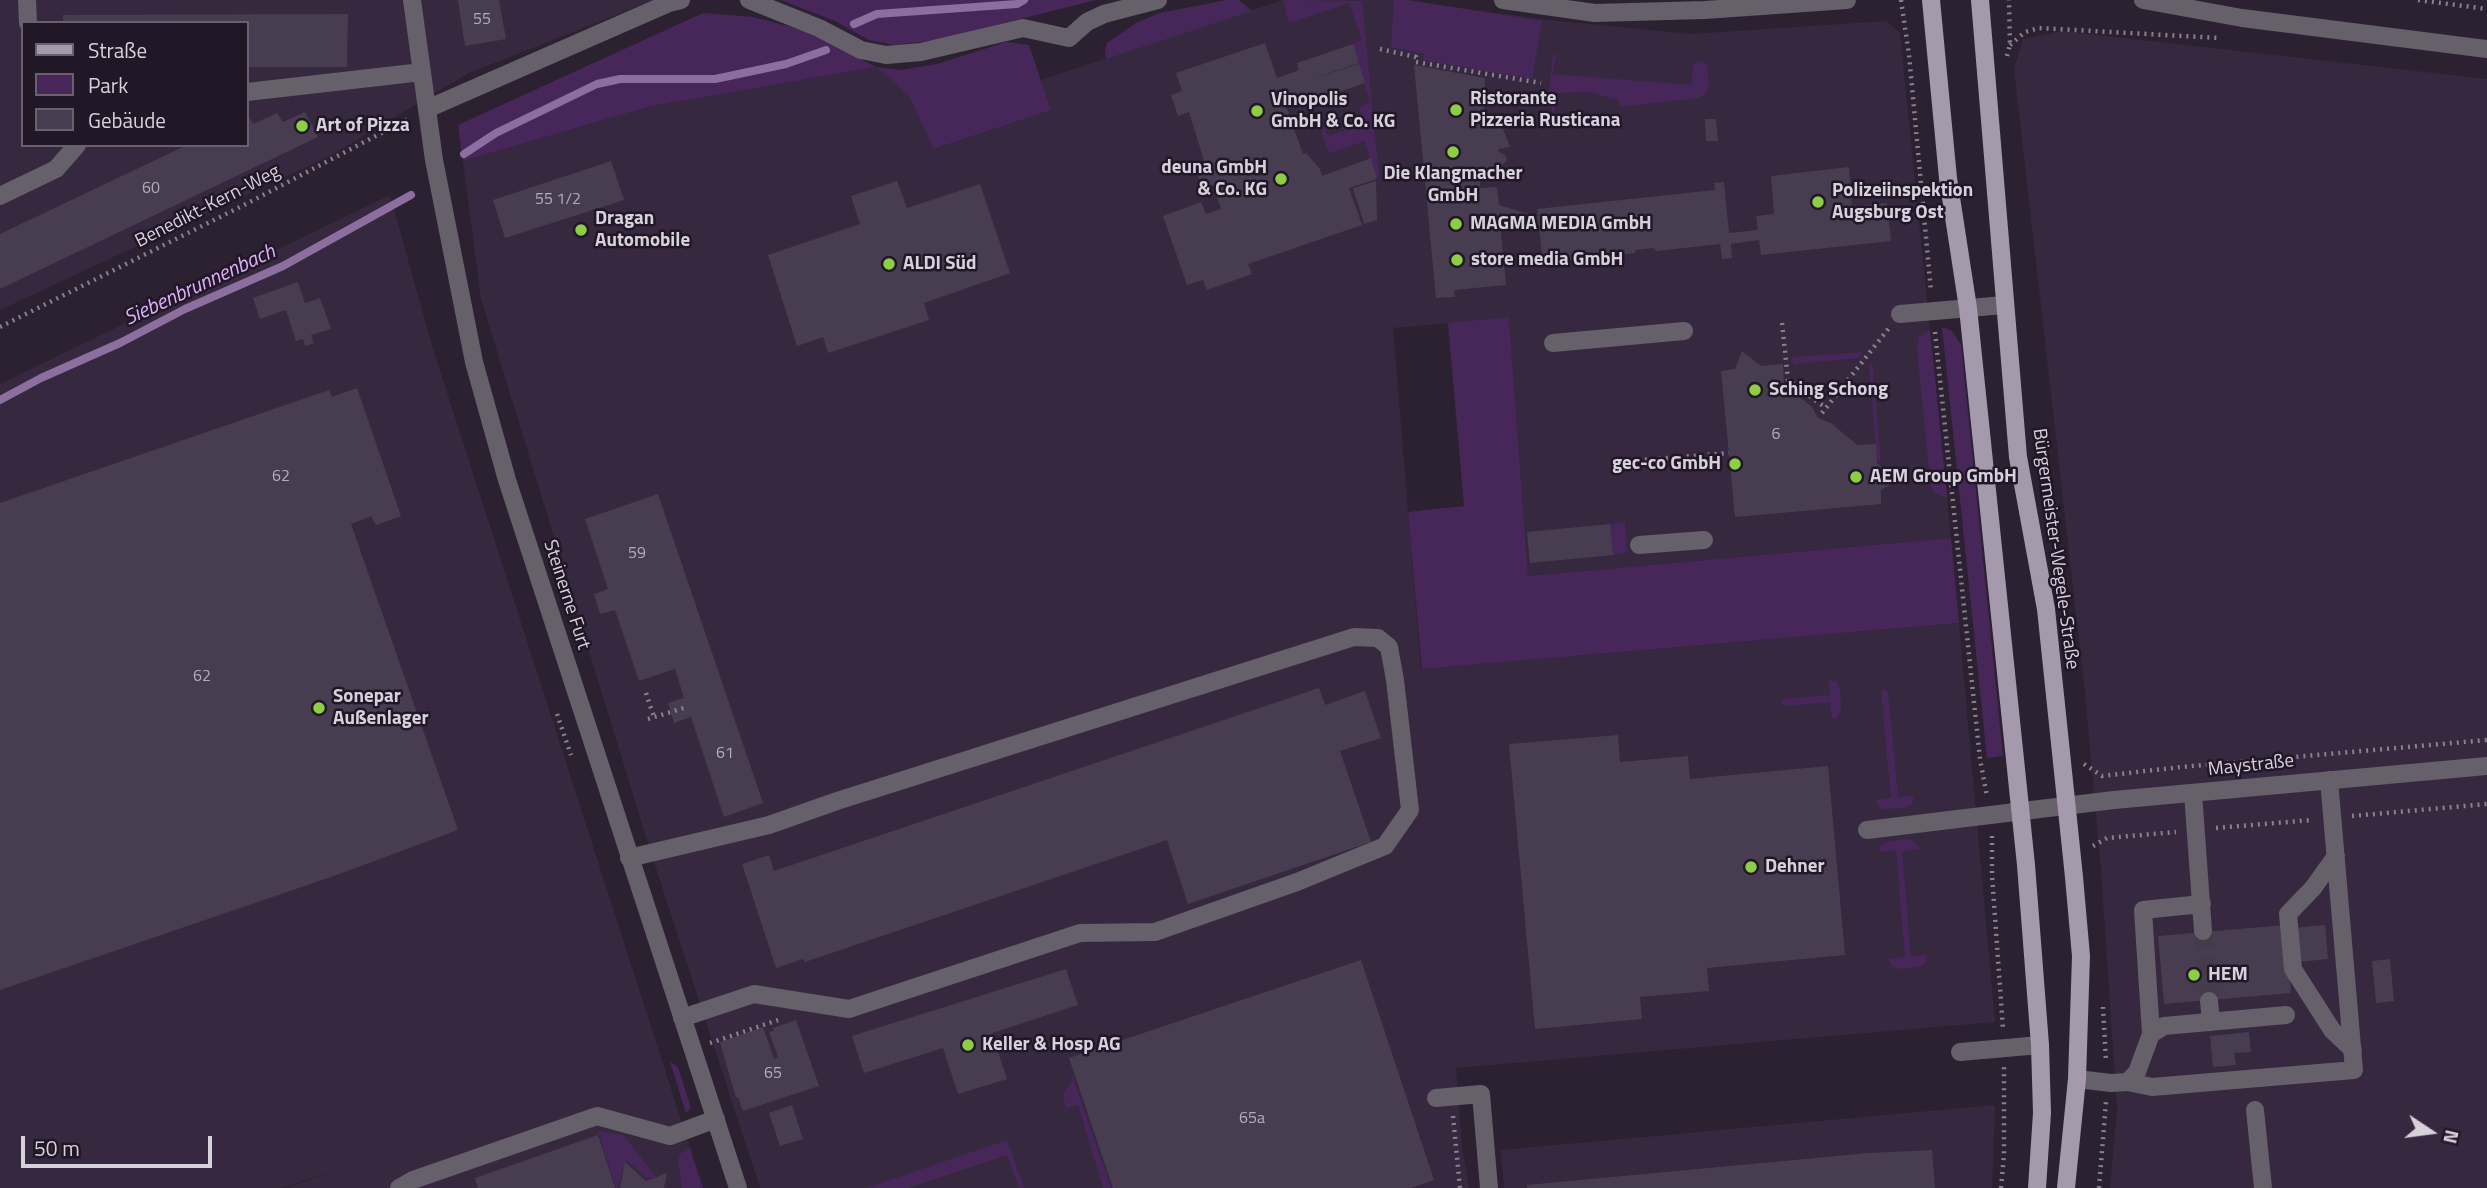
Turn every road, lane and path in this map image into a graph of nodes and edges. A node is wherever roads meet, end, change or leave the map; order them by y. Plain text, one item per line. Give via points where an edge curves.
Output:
1 (27, 0) edge
2 (411, 0) edge
3 (681, 0) edge
4 (748, 0) edge
5 (1158, 0) edge
6 (1503, 0) edge
7 (1847, 0) edge
8 (1901, 0) edge
9 (1931, 0) edge
10 (1980, 0) edge
11 (2009, 0) edge
12 (2143, 0) edge
13 (2418, 0) edge
14 (1705, 5) edge
15 (2487, 9) edge
16 (28, 21) edge
17 (2227, 38) dead end
18 (2010, 45) junction
19 (2487, 49) edge
20 (1380, 50) dead end
21 (2006, 61) dead end
22 (422, 72) junction
23 (1541, 83) dead end
24 (248, 92) edge
25 (427, 109) junction
26 (76, 147) edge
27 (0, 196) edge
28 (2004, 305) junction
29 (1968, 308) junction
30 (1933, 311) junction
31 (1900, 314) joint
32 (1782, 323) dead end
33 (0, 327) edge
34 (1684, 331) dead end
35 (1553, 343) dead end
36 (1729, 453) dead end
37 (1631, 461) dead end
38 (1704, 540) dead end
39 (1639, 545) dead end
40 (646, 694) dead end
41 (687, 707) dead end
42 (557, 714) dead end
43 (2487, 740) edge
44 (571, 755) dead end
45 (2487, 766) edge
46 (2329, 780) junction
47 (2193, 793) junction
48 (2085, 804) junction
49 (2487, 804) edge
50 (2066, 806) junction
51 (2020, 810) junction
52 (1990, 814) junction
53 (2332, 818) junction
54 (1867, 830) dead end
55 (2196, 830) junction
56 (2089, 840) dead end
57 (2336, 856) junction
58 (629, 858) junction
59 (2202, 904) junction
60 (2203, 931) tunnel mouth
61 (2209, 1001) tunnel mouth
62 (2286, 1015) dead end
63 (682, 1017) junction
64 (780, 1020) dead end
65 (2211, 1022) junction
66 (2151, 1034) junction
67 (2040, 1045) junction
68 (2004, 1048) junction
69 (692, 1049) junction
70 (2353, 1050) junction
71 (1960, 1052) dead end
72 (2077, 1079) junction
73 (2129, 1082) junction
74 (1436, 1098) dead end
75 (1481, 1102) junction
76 (2255, 1110) dead end
77 (716, 1119) junction
78 (400, 1188) edge
79 (738, 1188) edge
80 (1460, 1188) edge
81 (1489, 1188) edge
82 (2001, 1188) edge
83 (2037, 1188) edge
84 (2066, 1188) edge
85 (2263, 1188) edge

1 - 16 street
2 - 22 street, Steinerne Furt
3 - 25 street
4 - 5 street via 861,50 886,55 921,52 1023,28 1069,38 1104,14
6 - 14 street via 1595,13
7 - 14 street
8 - 30 path
9 - 29 main road via 1948,178
10 - 28 main road, Bürgermeister-Wegele-Straße
11 - 18 path
12 - 19 street via 2242,18
13 - 15 path
17 - 18 path via 2039,28 2025,32
18 - 21 path
20 - 23 path via 1416,57 1416,62
22 - 24 street
22 - 25 street, Steinerne Furt
25 - 33 path, Benedikt-Kern-Weg
25 - 58 street, Steinerne Furt via 474,362 507,480
26 - 27 street via 56,169
28 - 29 street
28 - 50 main road, Bürgermeister-Wegele-Straße via 2018,457 2046,608
29 - 30 street
29 - 51 main road
30 - 31 street
30 - 52 path via 1977,734
31 - 32 path via 1824,410 1788,380
34 - 35 street
36 - 37 path
38 - 39 street
40 - 41 path via 651,718
42 - 44 path
43 - 48 path via 2102,776 2081,762
45 - 46 street, Maystraße
46 - 47 street, Maystraße
46 - 53 street
47 - 48 street, Maystraße
47 - 55 street
48 - 50 street, Maystraße
49 - 53 path
50 - 51 street, Maystraße
50 - 72 main road, Bürgermeister-Wegele-Straße via 2081,956
51 - 52 street, Maystraße
51 - 67 main road
52 - 54 street, Maystraße
52 - 68 path
53 - 55 path
53 - 57 street
55 - 56 path via 2107,838 2097,842 2091,852
55 - 59 street
57 - 70 street
57 - 70 street via 2288,914 2290,942 2293,969 2332,1030
58 - 63 street, Steinerne Furt
58 - 63 street via 769,825 1354,637 1378,638 1389,647 1410,810 1385,846 1154,932 1080,933 849,1009 754,994
59 - 60 street
59 - 66 street via 2143,910
61 - 65 street
62 - 65 street
63 - 69 street, Steinerne Furt
64 - 69 path
65 - 66 street via 2164,1026
66 - 73 street
67 - 68 street
67 - 83 main road
68 - 71 street
68 - 82 path
69 - 77 street, Steinerne Furt
70 - 73 street via 2354,1070 2152,1087
72 - 73 street
72 - 84 main road, Bürgermeister-Wegele-Straße
74 - 75 street
75 - 80 path via 1452,1117
75 - 81 street
76 - 85 street
77 - 78 street via 670,1136 597,1116
77 - 79 street, Steinerne Furt

